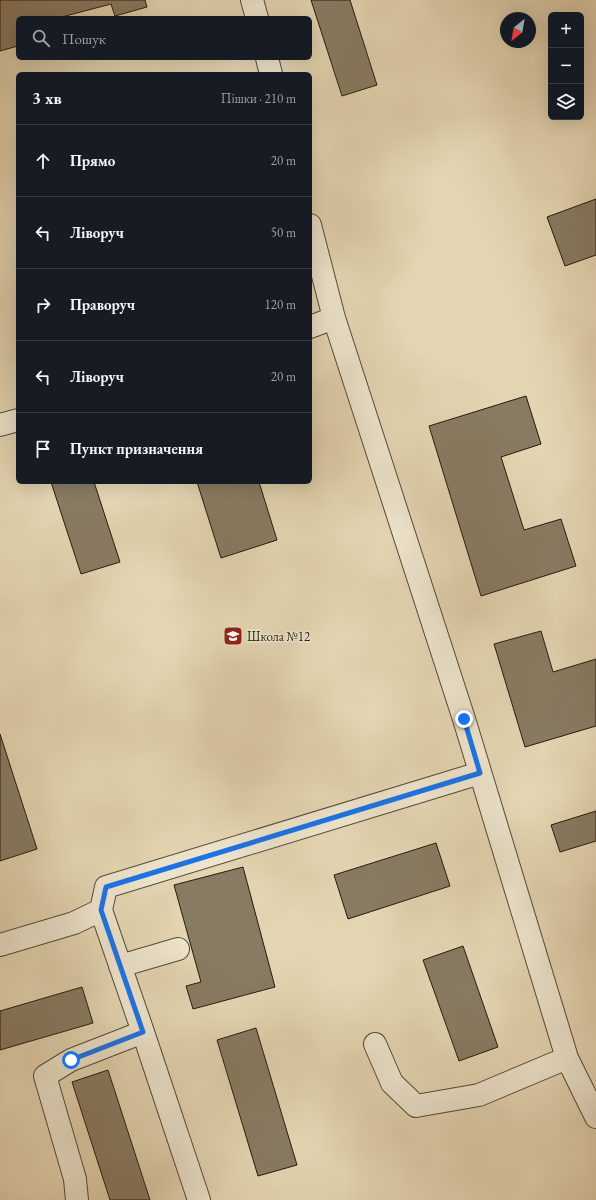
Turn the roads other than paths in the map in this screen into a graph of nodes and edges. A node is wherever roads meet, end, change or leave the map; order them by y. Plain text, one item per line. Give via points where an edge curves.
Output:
1 (252, 0) edge
2 (256, 16) edge
3 (268, 60) edge
4 (270, 72) edge
5 (312, 233) edge
6 (334, 318) junction
7 (312, 326) edge
8 (16, 421) edge
9 (0, 425) edge
10 (480, 773) junction
11 (101, 910) junction
12 (0, 945) edge
13 (178, 949) dead end
14 (120, 966) junction
15 (143, 1032) junction
16 (375, 1044) dead end
17 (567, 1058) junction
18 (596, 1117) edge
19 (74, 1199) edge
20 (199, 1200) edge

1 - 2 street
3 - 4 street
5 - 6 street
6 - 7 street
6 - 10 street
8 - 9 street
10 - 11 street via 106,887
10 - 17 street
11 - 12 street via 74,923
11 - 14 street
13 - 14 street
14 - 15 street
15 - 19 street via 71,1060 45,1076 75,1179
15 - 20 street
16 - 17 street via 392,1084 416,1106 479,1095
17 - 18 street

